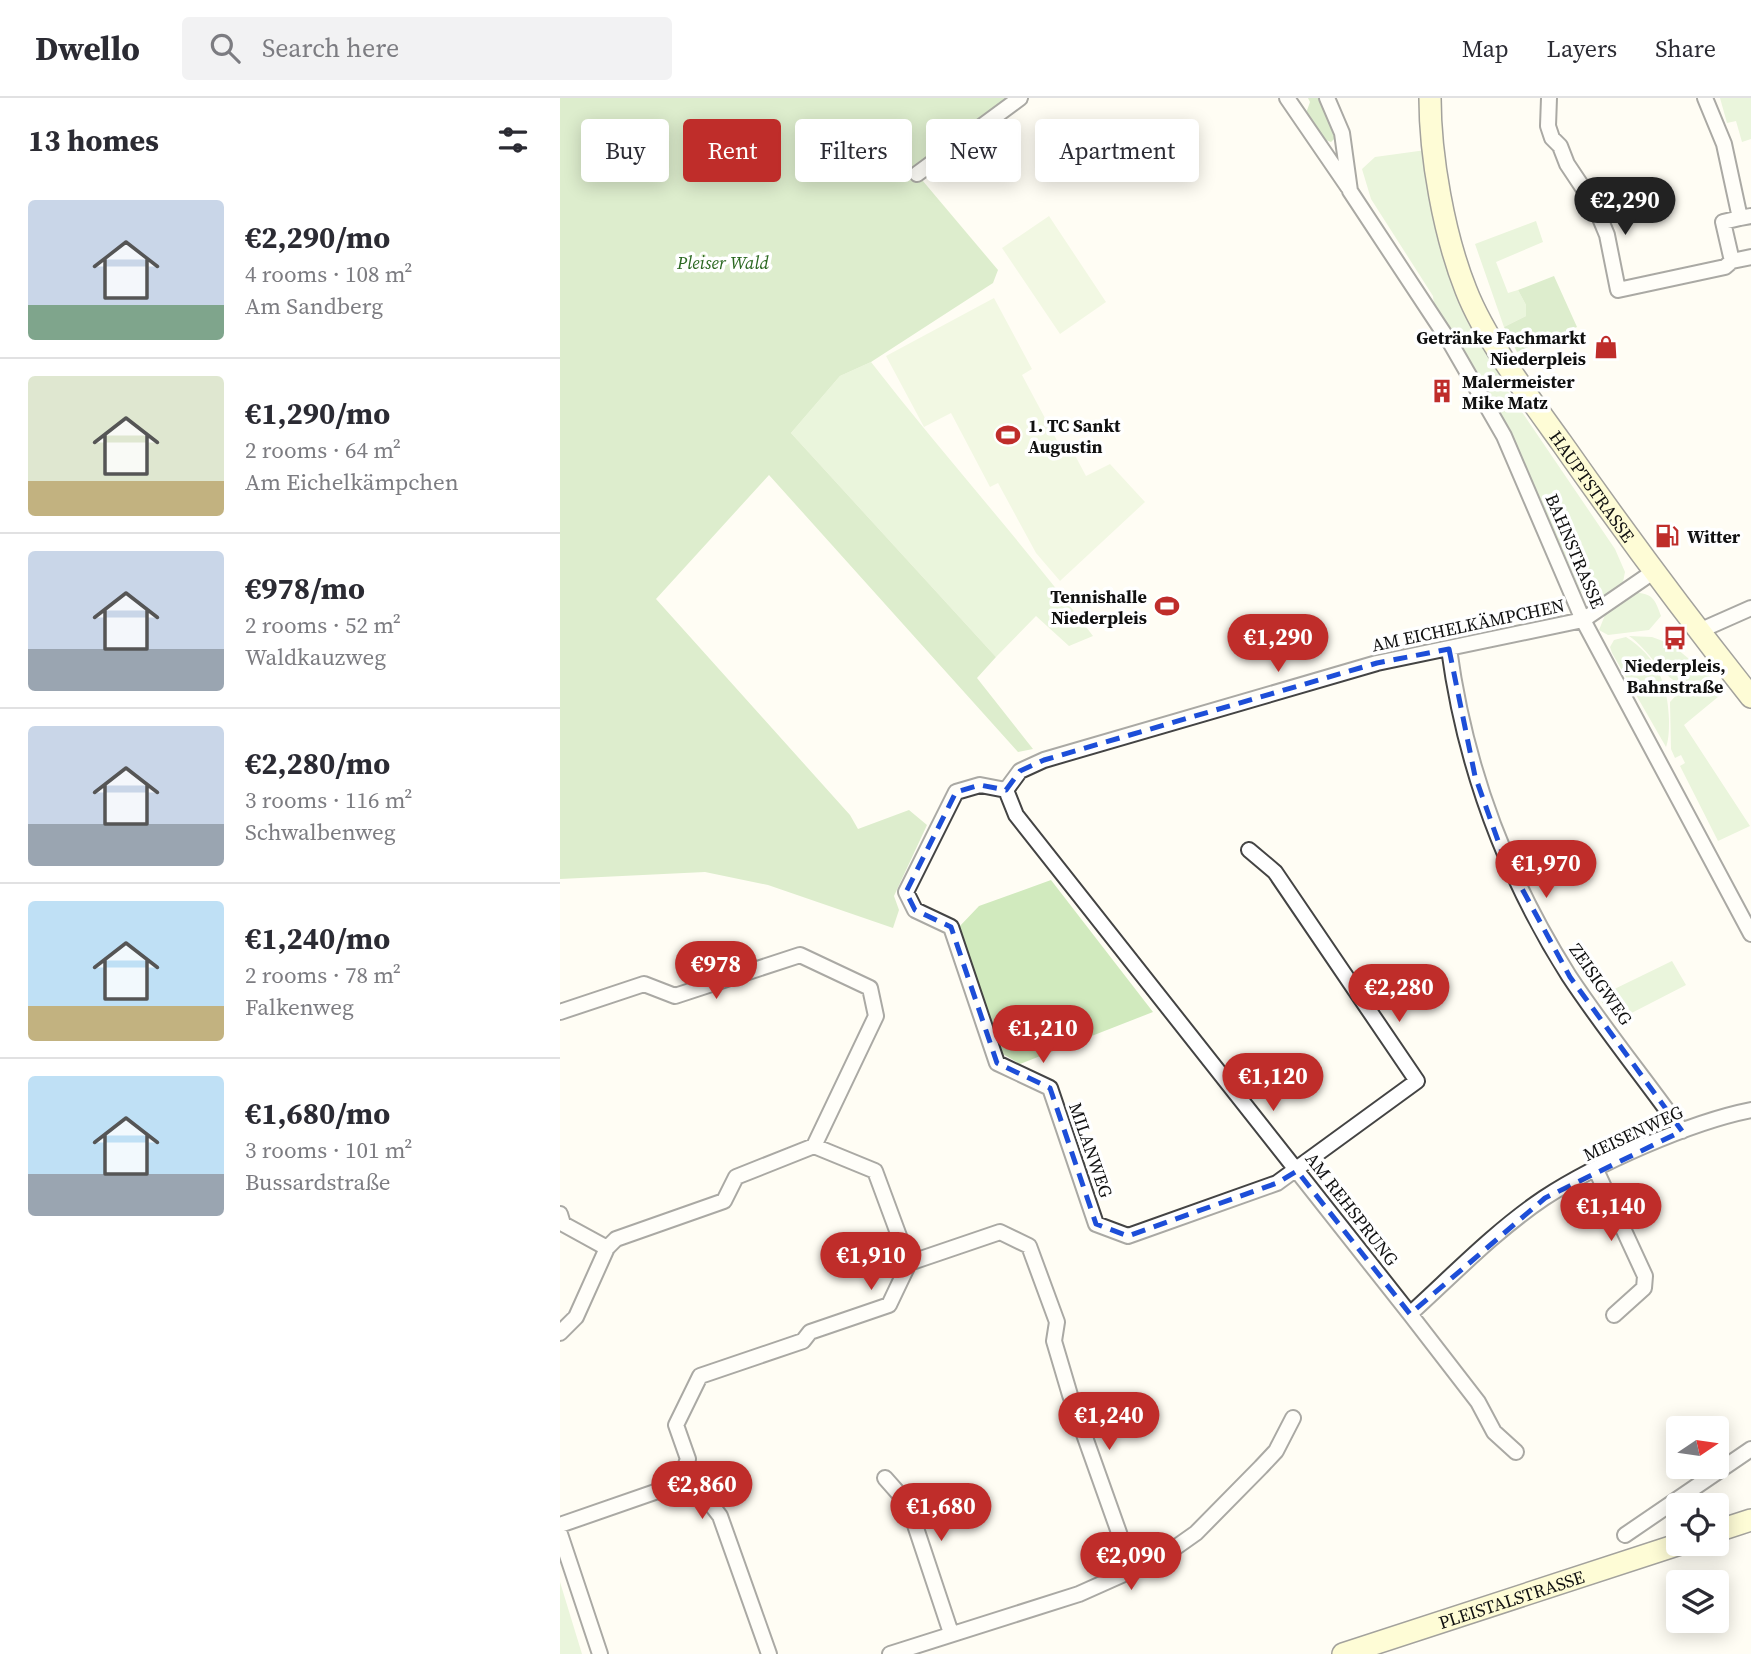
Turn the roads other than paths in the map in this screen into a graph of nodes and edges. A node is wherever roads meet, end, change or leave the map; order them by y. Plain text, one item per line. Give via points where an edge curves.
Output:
1 (1020, 98) edge
2 (1287, 98) edge
3 (1327, 98) edge
4 (1430, 98) edge
5 (1549, 98) edge
6 (1705, 98) edge
7 (917, 174) dead end
8 (1350, 191) junction
9 (1745, 217) edge
10 (1751, 257) edge
11 (1732, 261) junction
12 (1653, 572) junction
13 (1751, 608) edge
14 (1583, 620) junction
15 (1699, 631) junction
16 (1448, 649) junction
17 (1751, 697) edge
18 (1006, 790) junction
19 (1249, 850) dead end
20 (1751, 934) edge
21 (560, 1012) edge
22 (1751, 1110) edge
23 (1682, 1131) junction
24 (814, 1146) junction
25 (1596, 1170) junction
26 (1297, 1171) junction
27 (560, 1214) edge
28 (607, 1248) junction
29 (909, 1263) junction
30 (1410, 1314) junction
31 (1614, 1315) dead end
32 (560, 1333) edge
33 (1293, 1418) dead end
34 (1751, 1449) edge
35 (1516, 1452) dead end
36 (885, 1478) dead end
37 (678, 1484) junction
38 (1751, 1520) edge
39 (560, 1525) edge
40 (1729, 1527) edge
41 (560, 1534) edge
42 (1625, 1535) dead end
43 (1666, 1549) edge
44 (1133, 1572) junction
45 (951, 1633) junction
46 (600, 1654) edge
47 (769, 1654) edge
48 (890, 1654) edge
49 (1343, 1654) edge

1 - 7 street
2 - 8 street, BAHNSTRASSE
3 - 8 street, BAHNSTRASSE via 1342,133
4 - 12 main road, HAUPTSTRASSE via 1446,221 1466,291 1519,381
5 - 11 street via 1552,138 1595,206 1618,290 1726,267
6 - 9 street
8 - 14 street, BAHNSTRASSE via 1451,344 1504,436
9 - 11 street via 1723,222
10 - 11 street
12 - 14 street, AM EICHELKÄMPCHEN
12 - 15 main road, HAUPTSTRASSE
13 - 15 street
14 - 16 street, AM EICHELKÄMPCHEN
14 - 20 street, BAHNSTRASSE
15 - 17 main road, HAUPTSTRASSE
16 - 18 street, AM EICHELKÄMPCHEN via 1377,663 1044,760 1020,771
16 - 23 street, ZEISIGWEG via 1457,709 1502,852 1570,977
18 - 26 street, AM REHSPRUNG via 1016,815
18 - 26 street, MILANWEG via 980,785 956,792 906,892 915,910 951,927 997,1063 1050,1088 1096,1224 1128,1236 1277,1183
19 - 26 street via 1275,872 1417,1081
21 - 24 street via 644,984 675,996 800,955 870,988 876,1016
22 - 23 street, MEISENWEG
23 - 25 street, MEISENWEG
24 - 28 street via 736,1177 724,1201 616,1239
24 - 29 street via 875,1171
25 - 30 street, MEISENWEG via 1527,1212
25 - 31 street via 1645,1276 1644,1288
26 - 30 street, AM REHSPRUNG
27 - 28 street via 563,1223
28 - 32 street via 576,1317
29 - 37 street via 889,1305 700,1376 676,1425 688,1459
29 - 44 street via 1000,1232 1029,1246 1057,1322 1054,1341 1070,1395
30 - 35 street, AM REHSPRUNG via 1478,1402 1494,1432
33 - 44 street via 1276,1451 1196,1532
34 - 42 street
36 - 45 street via 908,1504
37 - 39 street
37 - 47 street via 703,1494 720,1516
38 - 40 main road
41 - 46 street
43 - 49 main road, PLEISTALSTRASSE
44 - 45 street via 1079,1594
45 - 48 street

